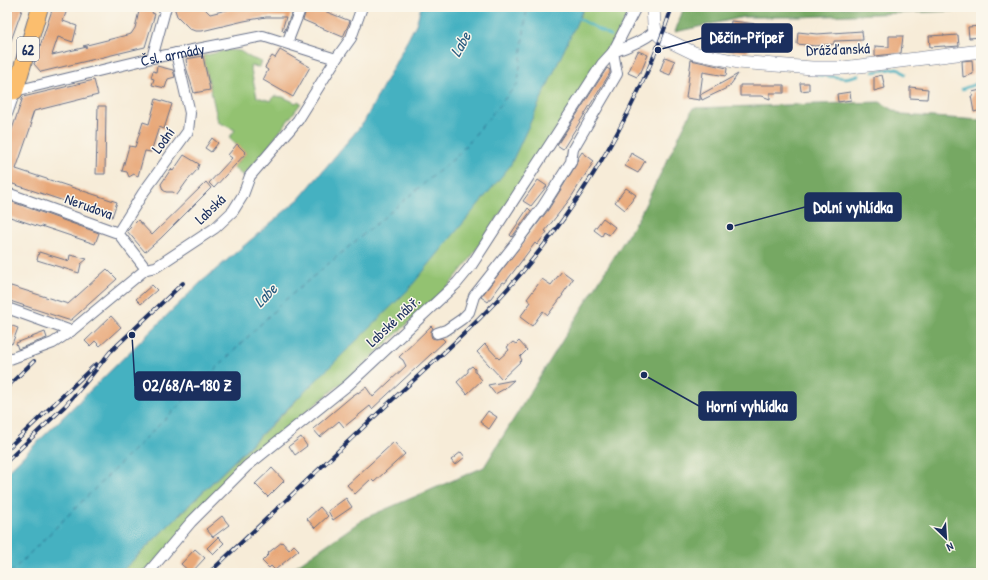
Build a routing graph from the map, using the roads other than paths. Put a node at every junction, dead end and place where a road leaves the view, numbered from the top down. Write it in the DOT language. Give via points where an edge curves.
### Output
graph roads {
  1 [pos="40,7"];
  2 [pos="166,7"];
  3 [pos="301,7"];
  4 [pos="362,7"];
  5 [pos="636,7"];
  6 [pos="653,7"];
  7 [pos="655,31"];
  8 [pos="287,43"];
  9 [pos="981,51"];
  10 [pos="613,52"];
  11 [pos="176,53"];
  12 [pos="152,58"];
  13 [pos="336,59"];
  14 [pos="11,92"];
  15 [pos="7,114"];
  16 [pos="7,193"];
  17 [pos="118,233"];
  18 [pos="146,269"];
  19 [pos="7,308"];
  20 [pos="71,331"];
  21 [pos="437,333"];
  22 [pos="7,360"];
  23 [pos="148,573"];
  1 -- 14 [label="main road, 62"];
  2 -- 12 [label="street"];
  3 -- 8 [label="street"];
  4 -- 13 [label="street, Labská" via="351,38"];
  5 -- 10 [label="street, Labské nábř."];
  6 -- 7 [label="street"];
  7 -- 9 [label="street, Drážďanská" via="661,37 694,53 738,62 812,68 843,68"];
  7 -- 10 [label="street, Labské nábř." via="626,48"];
  8 -- 11 [label="street, Čsl. armády" via="263,36"];
  8 -- 13 [label="street, Čsl. armády"];
  10 -- 21 [label="street" via="617,74 574,149 571,162 543,206 474,296 469,312 446,330"];
  10 -- 23 [label="street, Labské nábř." via="602,64 475,260 457,283 348,385 247,466 191,522"];
  11 -- 12 [label="street, Čsl. armády"];
  11 -- 17 [label="street, Lodní" via="190,113 188,131"];
  12 -- 14 [label="street, Čsl. armády"];
  13 -- 18 [label="street, Labská" via="298,120 250,176 243,195 233,211 215,228 156,268"];
  14 -- 15 [label="street"];
  16 -- 17 [label="street, Nerudova"];
  17 -- 18 [label="street, Nerudova"];
  18 -- 20 [label="street, Labská"];
  19 -- 20 [label="street"];
  20 -- 22 [label="street, Labská" via="54,344"];
}
